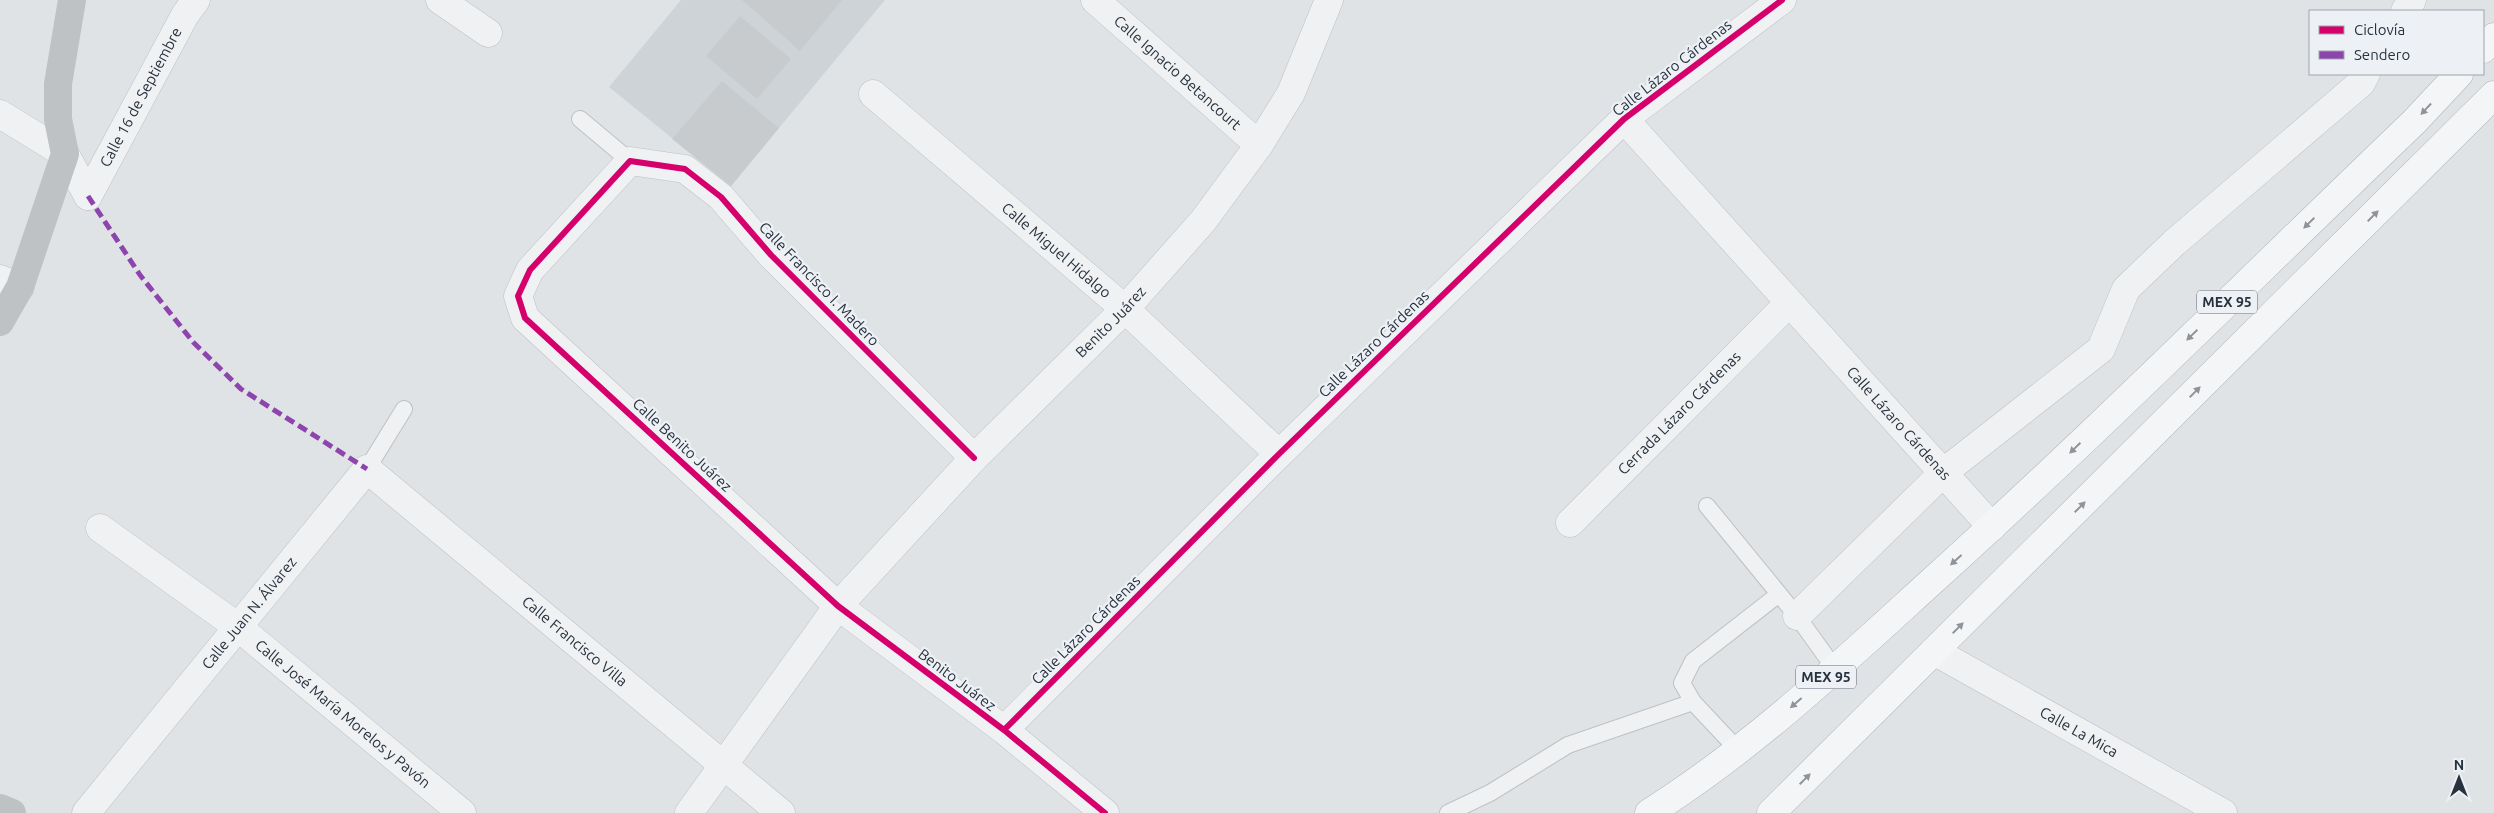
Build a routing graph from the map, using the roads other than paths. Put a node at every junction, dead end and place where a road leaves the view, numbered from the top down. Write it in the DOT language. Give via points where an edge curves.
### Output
graph roads {
  1 [pos="72,0"];
  2 [pos="196,0"];
  3 [pos="440,0"];
  4 [pos="1095,0"];
  5 [pos="1329,0"];
  6 [pos="1782,0"];
  7 [pos="488,33"];
  8 [pos="2494,36"];
  9 [pos="2484,47"];
  10 [pos="2365,75"];
  11 [pos="2458,75"];
  12 [pos="873,94"];
  13 [pos="2494,95"];
  14 [pos="0,114"];
  15 [pos="580,119"];
  16 [pos="1624,119"];
  17 [pos="1259,145"];
  18 [pos="65,154"];
  19 [pos="630,161"];
  20 [pos="10,283"];
  21 [pos="1789,303"];
  22 [pos="1125,310"];
  23 [pos="0,322"];
  24 [pos="404,409"];
  25 [pos="1279,454"];
  26 [pos="974,458"];
  27 [pos="367,469"];
  28 [pos="1944,472"];
  29 [pos="1707,506"];
  30 [pos="1570,523"];
  31 [pos="1992,527"];
  32 [pos="100,528"];
  33 [pos="1779,594"];
  34 [pos="838,606"];
  35 [pos="1796,616"];
  36 [pos="238,627"];
  37 [pos="1934,651"];
  38 [pos="1835,669"];
  39 [pos="1693,702"];
  40 [pos="1004,730"];
  41 [pos="1739,751"];
  42 [pos="724,767"];
  43 [pos="0,808"];
  44 [pos="12,813"];
  45 [pos="86,813"];
  46 [pos="462,813"];
  47 [pos="689,813"];
  48 [pos="781,813"];
  49 [pos="1106,813"];
  50 [pos="1448,813"];
  51 [pos="1649,813"];
  52 [pos="1770,813"];
  53 [pos="2223,813"];
  1 -- 18 [label="street" via="58,84 58,119"];
  2 -- 18 [label="street, Calle 16 de Septiembre" via="88,196"];
  3 -- 7 [label="street"];
  4 -- 17 [label="street, Calle Ignacio Betancourt"];
  5 -- 17 [label="street, Benito Juárez" via="1291,93"];
  6 -- 16 [label="street, Calle Lázaro Cárdenas"];
  8 -- 9 [label="highway"];
  10 -- 28 [label="street" via="2126,289 2100,348"];
  11 -- 31 [label="highway, MEX 95, one-way" via="2414,122"];
  12 -- 22 [label="street, Calle Miguel Hidalgo"];
  37 -- 13 [label="highway, MEX 95, one-way"];
  14 -- 18 [label="street"];
  15 -- 19 [label="lane"];
  16 -- 21 [label="street, Calle Lázaro Cárdenas"];
  16 -- 25 [label="street, Calle Lázaro Cárdenas"];
  17 -- 22 [label="street, Benito Juárez" via="1203,221"];
  18 -- 20 [label="street"];
  19 -- 26 [label="street, Calle Francisco I. Madero" via="685,169 721,198 771,255"];
  19 -- 34 [label="street, Calle Benito Juárez" via="530,270 518,296 525,318"];
  20 -- 23 [label="street"];
  21 -- 28 [label="street, Calle Lázaro Cárdenas"];
  21 -- 30 [label="street, Cerrada Lázaro Cárdenas"];
  22 -- 25 [label="street, Calle Miguel Hidalgo"];
  22 -- 26 [label="street, Benito Juárez"];
  24 -- 27 [label="lane, Calle Juan N. Álvarez"];
  25 -- 40 [label="street, Calle Lázaro Cárdenas"];
  26 -- 34 [label="street, Benito Juárez"];
  27 -- 36 [label="street, Calle Juan N. Álvarez"];
  27 -- 42 [label="street, Calle Francisco Villa"];
  28 -- 31 [label="street, Calle Lázaro Cárdenas"];
  28 -- 35 [label="street"];
  29 -- 33 [label="lane"];
  31 -- 38 [label="highway, MEX 95, one-way"];
  32 -- 36 [label="street, Calle José María Morelos y Pavón"];
  33 -- 35 [label="lane"];
  33 -- 39 [label="lane" via="1693,661 1682,683"];
  34 -- 40 [label="street, Benito Juárez"];
  34 -- 42 [label="street, Benito Juárez"];
  35 -- 38 [label="lane"];
  36 -- 45 [label="street, Calle Juan N. Álvarez"];
  36 -- 46 [label="street, Calle José María Morelos y Pavón"];
  52 -- 37 [label="highway, MEX 95, one-way"];
  37 -- 53 [label="street, Calle La Mica"];
  38 -- 41 [label="highway, MEX 95, one-way"];
  39 -- 41 [label="lane"];
  39 -- 50 [label="lane" via="1568,745 1490,793"];
  40 -- 49 [label="street, Benito Juárez"];
  41 -- 51 [label="highway, MEX 95"];
  42 -- 47 [label="street, Benito Juárez"];
  42 -- 48 [label="street, Calle Francisco Villa"];
  43 -- 44 [label="street"];
}
